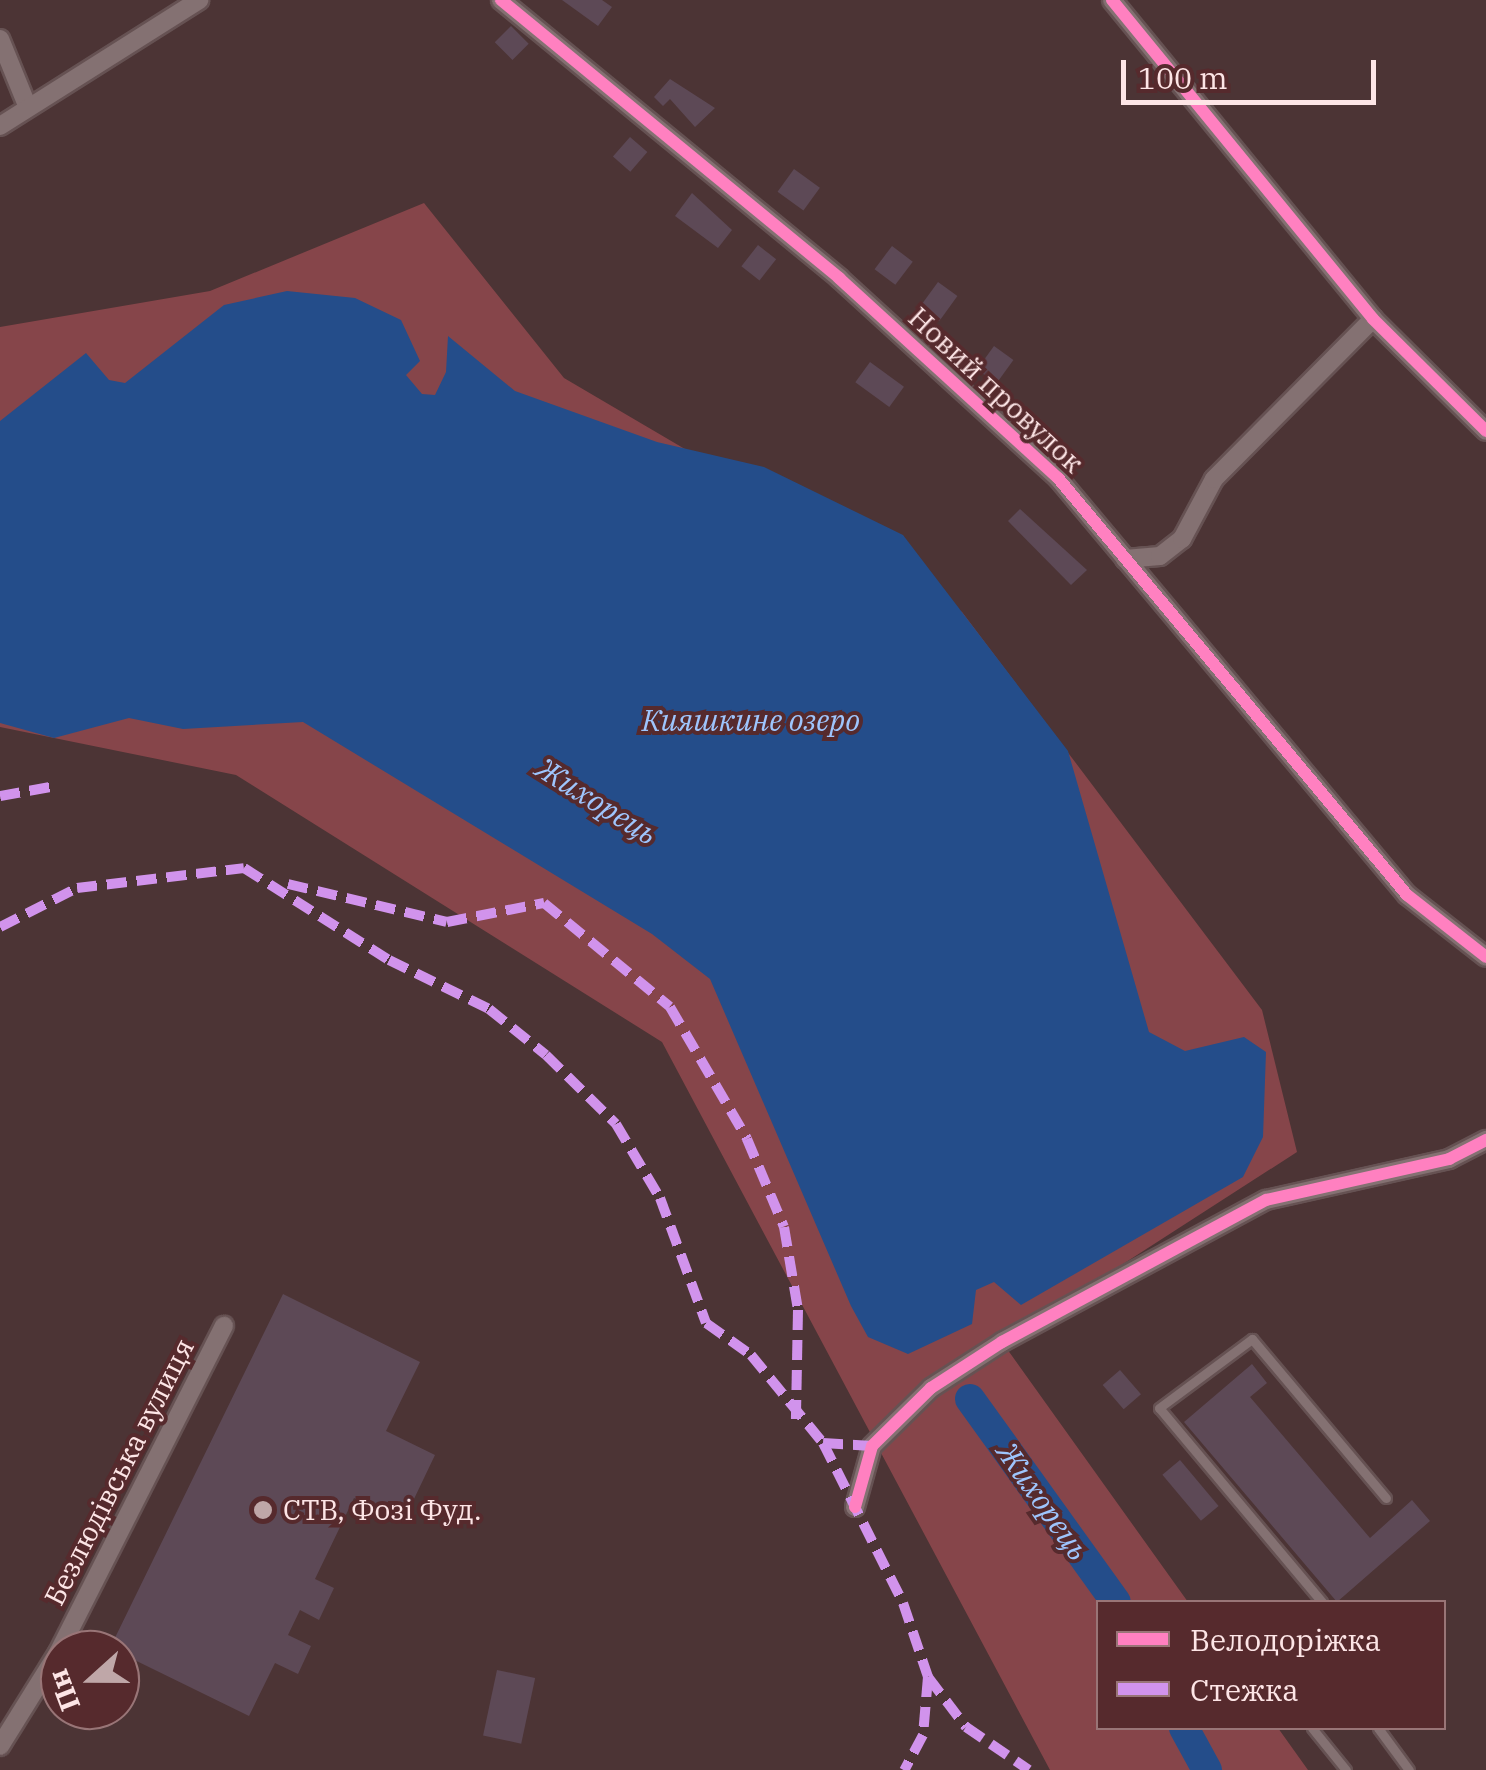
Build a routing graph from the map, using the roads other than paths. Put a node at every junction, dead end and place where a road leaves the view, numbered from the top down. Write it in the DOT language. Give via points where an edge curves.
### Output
graph roads {
  1 [pos="199,0"];
  2 [pos="501,0"];
  3 [pos="1112,0"];
  4 [pos="0,39"];
  5 [pos="26,105"];
  6 [pos="0,126"];
  7 [pos="1372,319"];
  8 [pos="1486,431"];
  9 [pos="1125,559"];
  10 [pos="1486,956"];
  11 [pos="1486,1140"];
  12 [pos="224,1326"];
  13 [pos="1386,1498"];
  14 [pos="855,1507"];
  15 [pos="1320,1600"];
  16 [pos="1314,1730"];
  17 [pos="1379,1730"];
  18 [pos="0,1746"];
  19 [pos="1346,1770"];
  20 [pos="1409,1770"];
  1 -- 5 [label="street"];
  2 -- 9 [label="street, Новий провулок" via="839,278 1058,478"];
  3 -- 7 [label="street"];
  4 -- 5 [label="street"];
  5 -- 6 [label="street"];
  7 -- 8 [label="street"];
  7 -- 9 [label="street" via="1214,479 1182,538 1160,556"];
  9 -- 10 [label="street, Новий провулок" via="1407,895"];
  11 -- 14 [label="street" via="1449,1159 1266,1200 1002,1342 930,1388 872,1446"];
  12 -- 18 [label="street, Безлюдівська вулиця" via="58,1653"];
  13 -- 15 [label="lane" via="1252,1339 1159,1408"];
  16 -- 19 [label="lane"];
  17 -- 20 [label="lane"];
}
